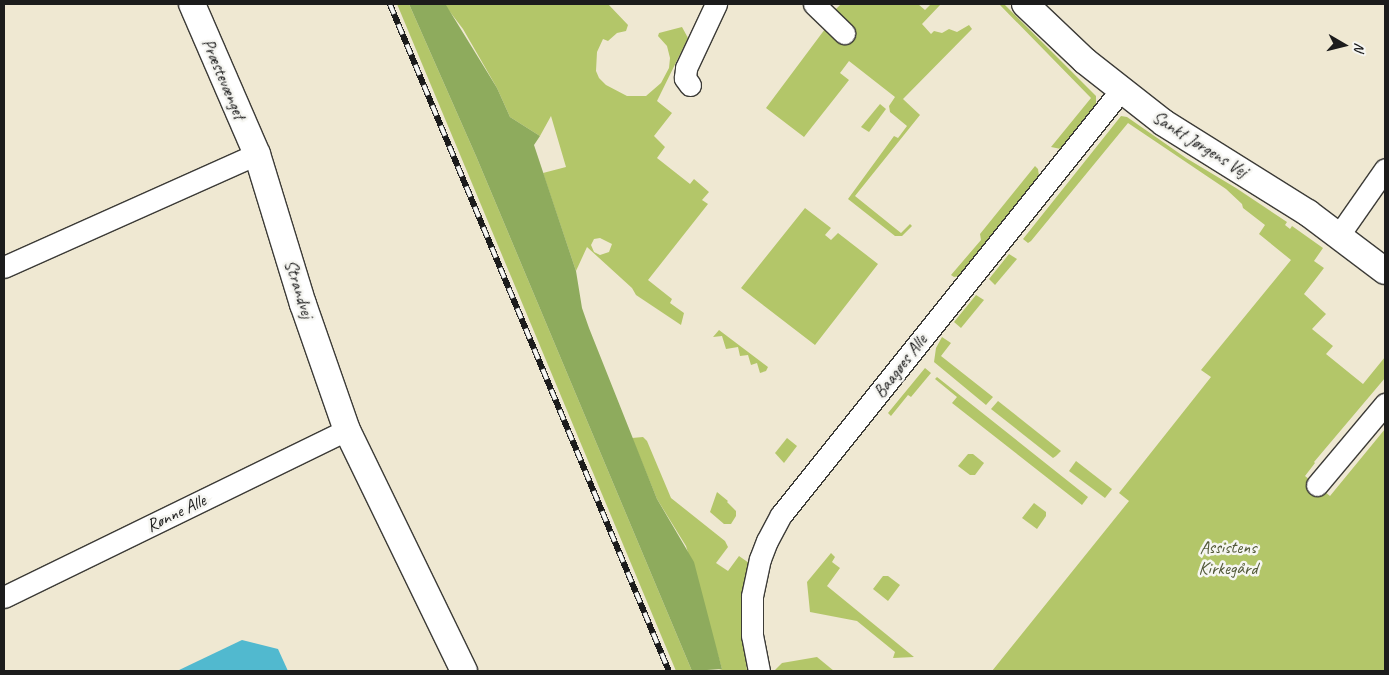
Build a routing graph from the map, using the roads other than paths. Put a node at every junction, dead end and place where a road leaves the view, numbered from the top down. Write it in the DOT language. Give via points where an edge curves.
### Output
graph roads {
  1 [pos="192,4"];
  2 [pos="716,4"];
  3 [pos="814,4"];
  4 [pos="1025,4"];
  5 [pos="844,33"];
  6 [pos="690,85"];
  7 [pos="1121,90"];
  8 [pos="256,154"];
  9 [pos="1385,169"];
  10 [pos="1339,235"];
  11 [pos="4,267"];
  12 [pos="1385,271"];
  13 [pos="1385,404"];
  14 [pos="347,430"];
  15 [pos="1317,484"];
  16 [pos="4,596"];
  17 [pos="464,671"];
  18 [pos="758,671"];
  1 -- 8 [label="street, Præstevænget"];
  2 -- 6 [label="street" via="687,65 685,78"];
  3 -- 5 [label="street"];
  4 -- 7 [label="street, Sankt Jørgens Vej"];
  7 -- 10 [label="street, Sankt Jørgens Vej" via="1178,133 1258,180"];
  7 -- 18 [label="street, Baagøes Alle" via="781,515 760,559 752,596 752,635"];
  8 -- 11 [label="street"];
  8 -- 14 [label="street, Strandvej"];
  9 -- 10 [label="street"];
  10 -- 12 [label="street, Sankt Jørgens Vej"];
  13 -- 15 [label="street"];
  14 -- 16 [label="street, Rønne Alle"];
  14 -- 17 [label="street, Strandvej"];
}
